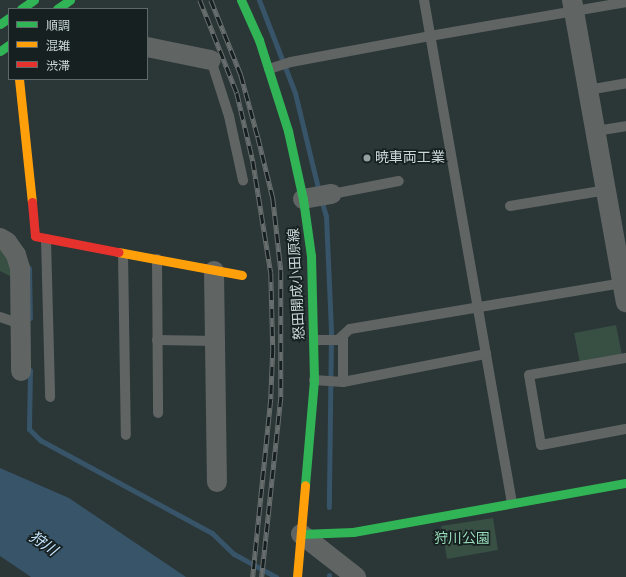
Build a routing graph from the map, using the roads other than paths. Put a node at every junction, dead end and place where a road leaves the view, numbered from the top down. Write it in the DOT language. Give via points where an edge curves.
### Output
graph roads {
  1 [pos="34,0"];
  2 [pos="70,0"];
  3 [pos="241,0"];
  4 [pos="424,0"];
  5 [pos="626,2"];
  6 [pos="573,6"];
  7 [pos="22,8"];
  8 [pos="58,8"];
  9 [pos="430,36"];
  10 [pos="148,47"];
  11 [pos="211,60"];
  12 [pos="273,67"];
  13 [pos="19,80"];
  14 [pos="626,83"];
  15 [pos="588,90"];
  16 [pos="626,126"];
  17 [pos="596,131"];
  18 [pos="243,180"];
  19 [pos="399,182"];
  20 [pos="607,190"];
  21 [pos="332,194"];
  22 [pos="308,198"];
  23 [pos="510,206"];
  24 [pos="0,238"];
  25 [pos="46,239"];
  26 [pos="123,254"];
  27 [pos="157,259"];
  28 [pos="214,271"];
  29 [pos="242,275"];
  30 [pos="624,284"];
  31 [pos="479,307"];
  32 [pos="0,317"];
  33 [pos="20,324"];
  34 [pos="341,339"];
  35 [pos="157,340"];
  36 [pos="216,341"];
  37 [pos="318,341"];
  38 [pos="486,354"];
  39 [pos="626,358"];
  40 [pos="21,371"];
  41 [pos="318,381"];
  42 [pos="343,382"];
  43 [pos="50,397"];
  44 [pos="158,413"];
  45 [pos="626,429"];
  46 [pos="126,435"];
  47 [pos="217,482"];
  48 [pos="626,483"];
  49 [pos="512,503"];
  50 [pos="301,534"];
  51 [pos="297,574"];
  52 [pos="356,577"];
  1 -- 7 [label="main road"];
  2 -- 8 [label="main road"];
  3 -- 12 [label="main road, 怒田開成小田原線"];
  4 -- 9 [label="lane"];
  5 -- 6 [label="lane"];
  6 -- 9 [label="lane"];
  6 -- 15 [label="street"];
  9 -- 12 [label="lane"];
  9 -- 31 [label="lane"];
  10 -- 11 [label="street"];
  11 -- 18 [label="lane" via="229,116"];
  12 -- 22 [label="main road, 怒田開成小田原線" via="288,131"];
  13 -- 25 [label="main road" via="33,231 35,236"];
  14 -- 15 [label="lane"];
  15 -- 17 [label="street"];
  16 -- 17 [label="lane"];
  17 -- 20 [label="street"];
  19 -- 21 [label="lane"];
  20 -- 23 [label="lane"];
  20 -- 30 [label="street"];
  21 -- 22 [label="street"];
  22 -- 37 [label="main road, 怒田開成小田原線"];
  24 -- 33 [label="street" via="7,242 20,268"];
  25 -- 26 [label="main road"];
  25 -- 43 [label="lane"];
  26 -- 27 [label="main road"];
  26 -- 46 [label="lane"];
  27 -- 28 [label="main road"];
  27 -- 35 [label="lane"];
  28 -- 29 [label="main road"];
  28 -- 36 [label="street"];
  30 -- 31 [label="lane"];
  31 -- 34 [label="lane" via="350,329"];
  31 -- 38 [label="lane"];
  32 -- 33 [label="lane"];
  33 -- 40 [label="street"];
  34 -- 37 [label="lane"];
  34 -- 42 [label="lane"];
  35 -- 36 [label="lane"];
  35 -- 44 [label="lane"];
  36 -- 47 [label="street"];
  37 -- 41 [label="main road, 怒田開成小田原線"];
  38 -- 42 [label="lane"];
  38 -- 49 [label="lane"];
  39 -- 45 [label="lane" via="529,375 541,446"];
  41 -- 42 [label="lane"];
  41 -- 50 [label="main road, 怒田開成小田原線"];
  48 -- 49 [label="main road"];
  49 -- 50 [label="main road" via="353,532"];
  50 -- 51 [label="main road, 怒田開成小田原線"];
  50 -- 52 [label="street"];
}
